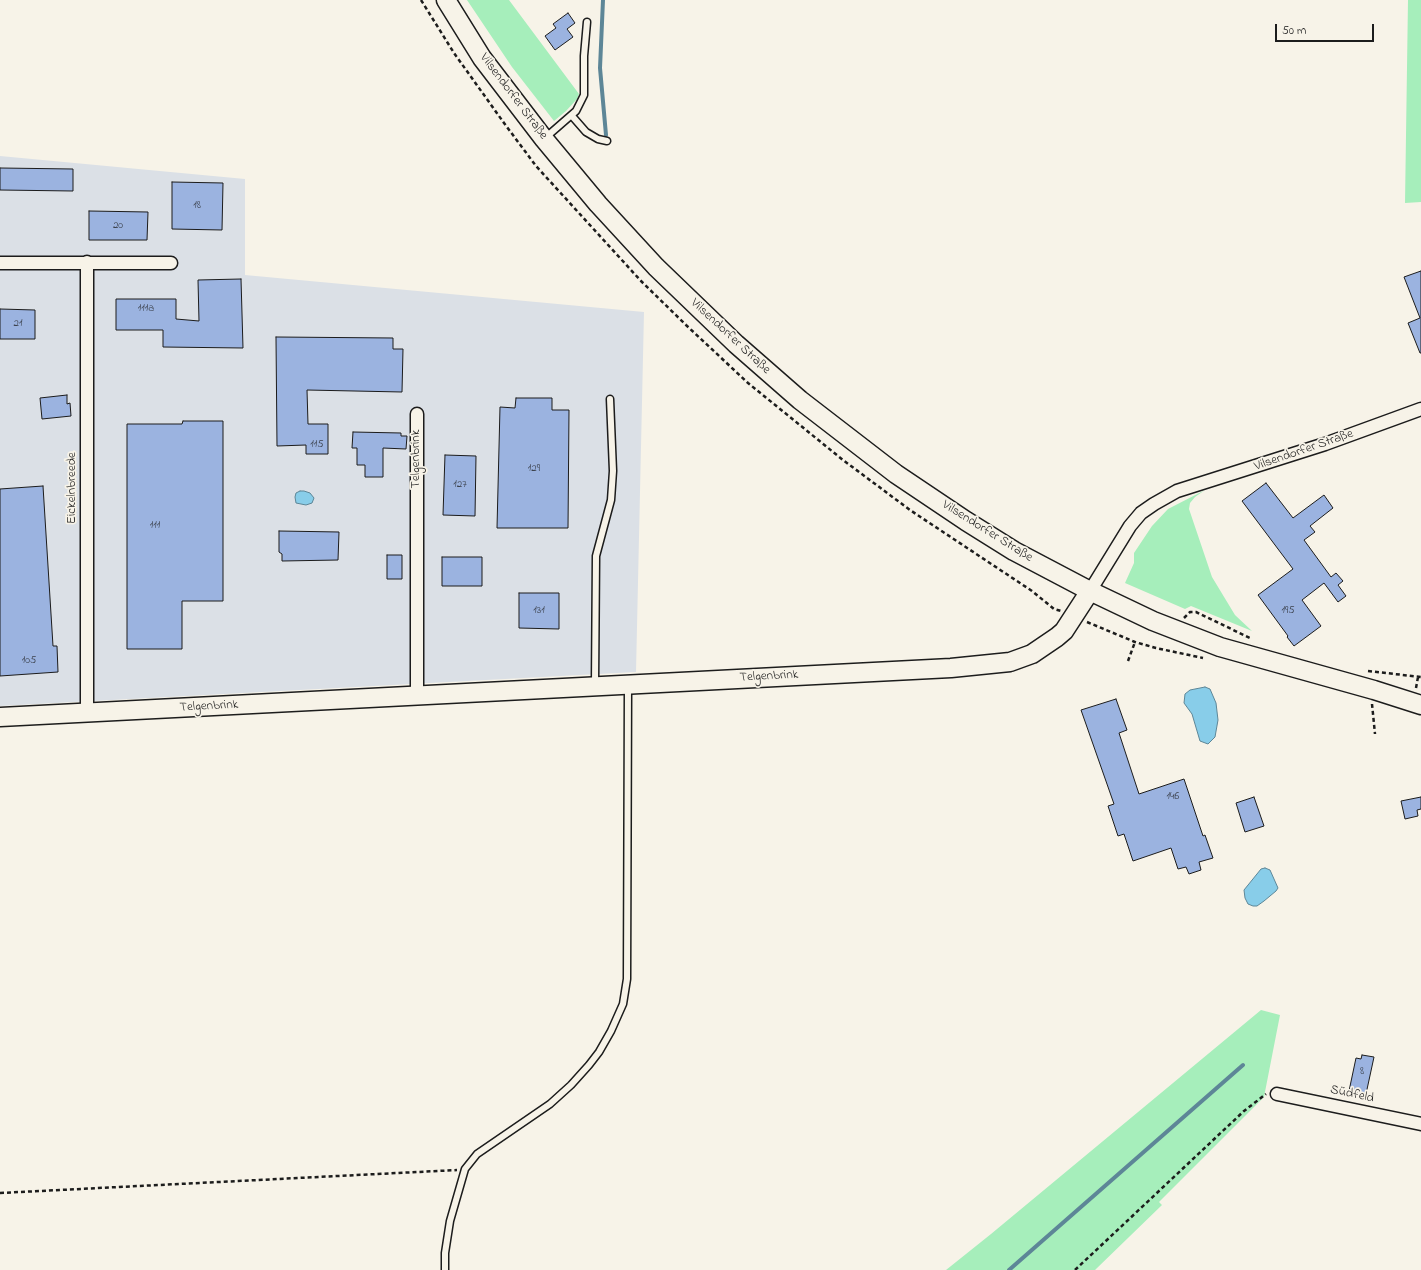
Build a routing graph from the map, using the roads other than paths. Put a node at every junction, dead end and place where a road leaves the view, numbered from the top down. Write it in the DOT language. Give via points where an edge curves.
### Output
graph roads {
  1 [pos="446,0"];
  2 [pos="587,22"];
  3 [pos="572,116"];
  4 [pos="544,139"];
  5 [pos="607,141"];
  6 [pos="87,262"];
  7 [pos="0,263"];
  8 [pos="171,263"];
  9 [pos="610,399"];
  10 [pos="1421,409"];
  11 [pos="417,414"];
  12 [pos="1090,591"];
  13 [pos="628,684"];
  14 [pos="595,686"];
  15 [pos="417,696"];
  16 [pos="1421,705"];
  17 [pos="87,713"];
  18 [pos="0,717"];
  19 [pos="1277,1094"];
  20 [pos="1421,1124"];
  21 [pos="445,1270"];
  1 -- 4 [label="main road, Vilsendorfer Straße" via="482,58"];
  2 -- 3 [label="lane" via="584,95"];
  3 -- 4 [label="lane"];
  3 -- 5 [label="lane" via="586,132"];
  4 -- 12 [label="main road, Vilsendorfer Straße" via="598,204 656,267 736,344 800,400 896,474 966,521 1014,551"];
  6 -- 7 [label="street"];
  6 -- 8 [label="street"];
  6 -- 17 [label="street, Eickelnbreede"];
  9 -- 14 [label="lane" via="613,471 611,500 596,556"];
  10 -- 12 [label="street, Vilsendorfer Straße" via="1325,444 1177,492 1154,504 1141,513 1130,526"];
  11 -- 15 [label="street, Telgenbrink"];
  12 -- 13 [label="main road, Telgenbrink" via="1064,631 1032,654 1010,662 951,668"];
  12 -- 16 [label="main road, Vilsendorfer Straße" via="1152,621 1208,643"];
  13 -- 14 [label="main road, Telgenbrink"];
  13 -- 21 [label="lane" via="627,979 623,1004 599,1052 571,1085 550,1104 478,1154 465,1169 450,1221"];
  14 -- 15 [label="main road, Telgenbrink"];
  15 -- 17 [label="main road, Telgenbrink"];
  17 -- 18 [label="main road, Telgenbrink"];
  19 -- 20 [label="street, Südfeld"];
}
